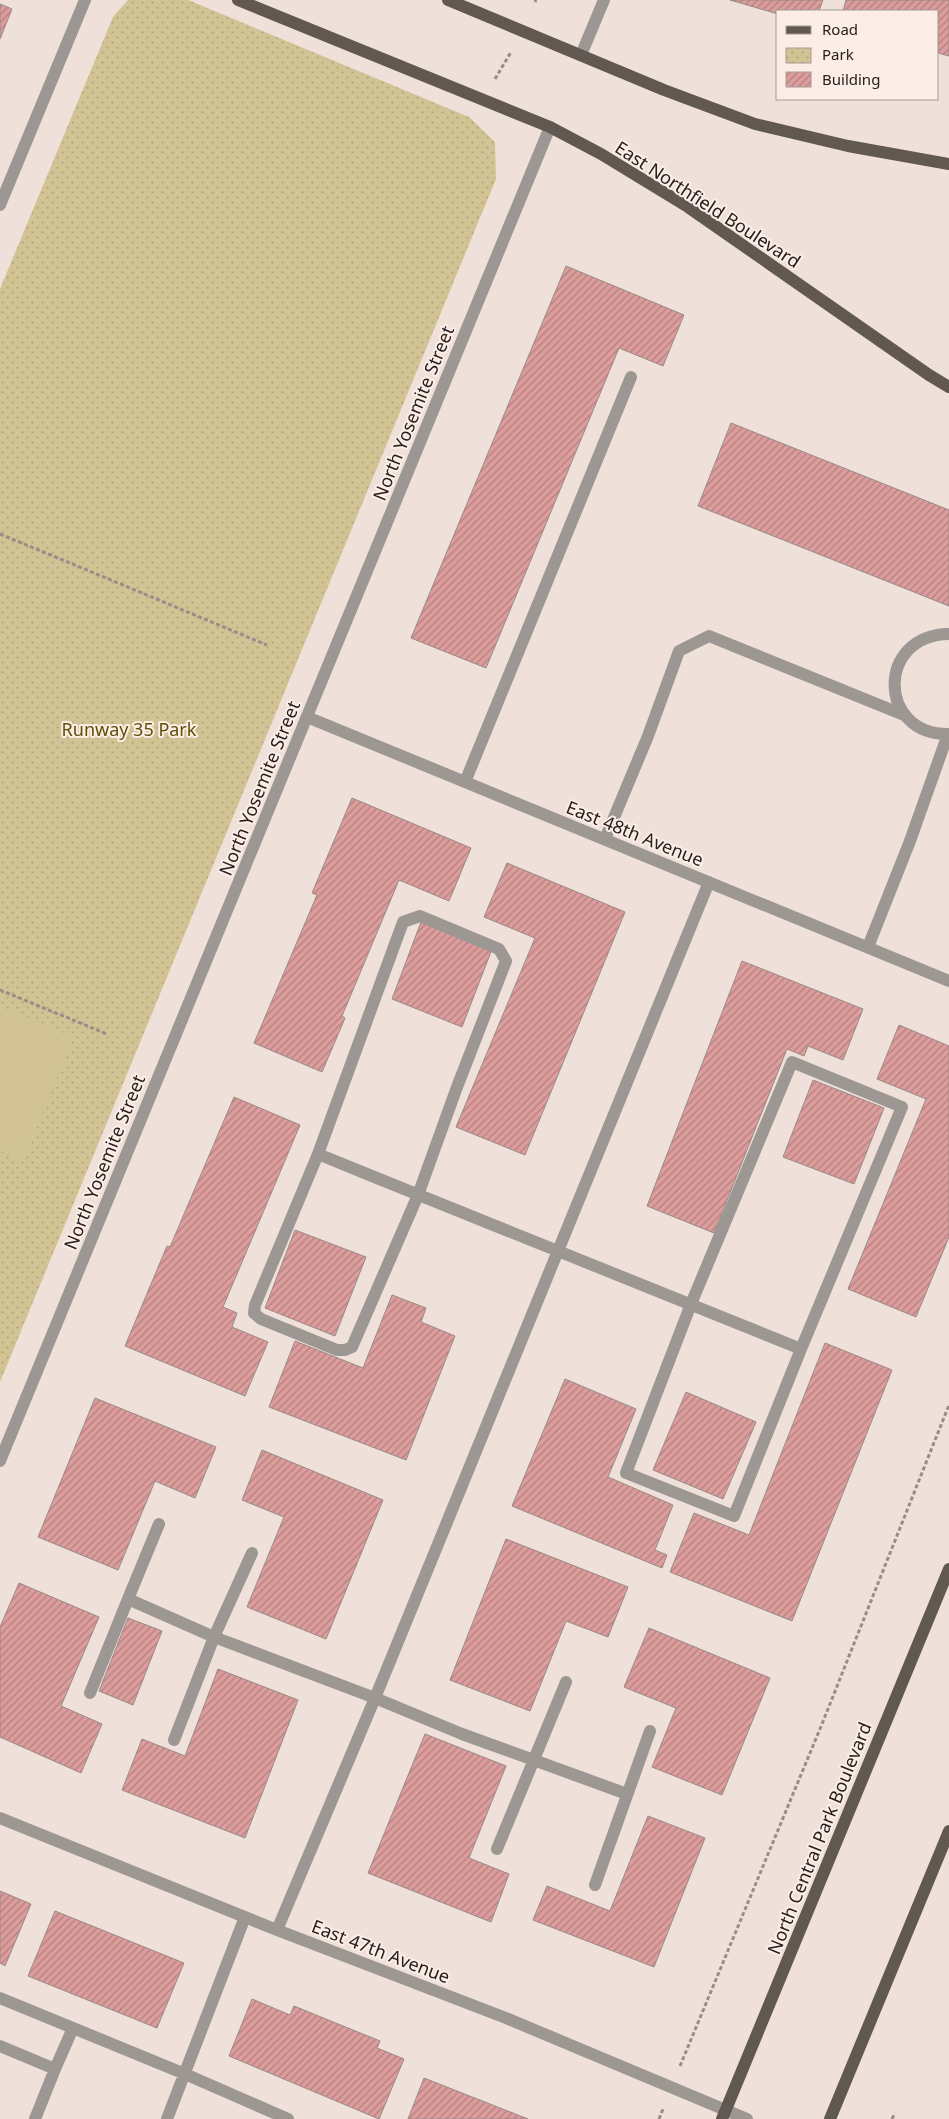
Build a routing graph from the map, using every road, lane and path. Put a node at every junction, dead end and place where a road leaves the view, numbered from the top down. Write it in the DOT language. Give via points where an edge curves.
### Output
graph roads {
  1 [pos="86,0"];
  2 [pos="238,0"];
  3 [pos="448,0"];
  4 [pos="604,0"];
  5 [pos="514,47"];
  6 [pos="581,55"];
  7 [pos="494,81"];
  8 [pos="550,127"];
  9 [pos="949,164"];
  10 [pos="0,205"];
  11 [pos="631,377"];
  12 [pos="949,387"];
  13 [pos="0,534"];
  14 [pos="949,634"];
  15 [pos="266,645"];
  16 [pos="904,715"];
  17 [pos="307,717"];
  18 [pos="949,734"];
  19 [pos="465,782"];
  20 [pos="605,839"];
  21 [pos="709,882"];
  22 [pos="868,947"];
  23 [pos="949,981"];
  24 [pos="0,990"];
  25 [pos="107,1034"];
  26 [pos="318,1154"];
  27 [pos="418,1195"];
  28 [pos="557,1252"];
  29 [pos="690,1304"];
  30 [pos="802,1349"];
  31 [pos="949,1404"];
  32 [pos="0,1461"];
  33 [pos="159,1524"];
  34 [pos="252,1553"];
  35 [pos="949,1569"];
  36 [pos="128,1600"];
  37 [pos="214,1637"];
  38 [pos="566,1682"];
  39 [pos="90,1693"];
  40 [pos="375,1698"];
  41 [pos="650,1731"];
  42 [pos="174,1740"];
  43 [pos="532,1759"];
  44 [pos="627,1794"];
  45 [pos="0,1818"];
  46 [pos="949,1831"];
  47 [pos="497,1849"];
  48 [pos="595,1885"];
  49 [pos="245,1917"];
  50 [pos="277,1930"];
  51 [pos="0,1998"];
  52 [pos="73,2028"];
  53 [pos="0,2046"];
  54 [pos="55,2070"];
  55 [pos="185,2074"];
  56 [pos="671,2088"];
  57 [pos="895,2113"];
  58 [pos="724,2115"];
  59 [pos="35,2119"];
  60 [pos="167,2119"];
  61 [pos="288,2119"];
  62 [pos="659,2119"];
  63 [pos="748,2119"];
  64 [pos="830,2119"];
  65 [pos="892,2119"];
  1 -- 10 [label="street"];
  2 -- 8 [label="main road, East Northfield Boulevard"];
  3 -- 6 [label="main road"];
  4 -- 6 [label="street"];
  5 -- 7 [label="path"];
  6 -- 9 [label="main road" via="755,124 848,146"];
  8 -- 12 [label="main road, East Northfield Boulevard" via="601,154 688,208"];
  8 -- 17 [label="street, North Yosemite Street"];
  11 -- 19 [label="street"];
  13 -- 15 [label="path"];
  14 -- 16 [label="street" via="932,635 916,642 904,653 896,668 894,684 896,700"];
  16 -- 18 [label="street" via="916,726 932,733"];
  16 -- 20 [label="street" via="708,636 679,651"];
  17 -- 19 [label="street, East 48th Avenue"];
  17 -- 32 [label="street, North Yosemite Street"];
  18 -- 22 [label="street"];
  19 -- 20 [label="street, East 48th Avenue"];
  20 -- 21 [label="street, East 48th Avenue"];
  21 -- 22 [label="street, East 48th Avenue"];
  21 -- 28 [label="street"];
  22 -- 23 [label="street, East 48th Avenue"];
  24 -- 25 [label="path"];
  26 -- 27 [label="street"];
  26 -- 27 [label="street" via="254,1313 337,1350 352,1347"];
  26 -- 27 [label="street" via="403,922 420,916 499,949 506,961"];
  27 -- 28 [label="street"];
  28 -- 29 [label="street"];
  28 -- 40 [label="street"];
  29 -- 30 [label="street"];
  29 -- 30 [label="street" via="626,1473 734,1516"];
  29 -- 30 [label="street" via="792,1062 902,1107"];
  31 -- 56 [label="path" via="820,1729"];
  33 -- 36 [label="street"];
  34 -- 37 [label="street"];
  35 -- 58 [label="main road, North Central Park Boulevard"];
  36 -- 37 [label="street"];
  36 -- 39 [label="street"];
  37 -- 40 [label="street"];
  37 -- 42 [label="street"];
  38 -- 43 [label="street"];
  40 -- 43 [label="street"];
  40 -- 50 [label="street"];
  41 -- 44 [label="street"];
  43 -- 44 [label="street"];
  43 -- 47 [label="street"];
  44 -- 48 [label="street"];
  45 -- 49 [label="street, East 47th Avenue"];
  46 -- 64 [label="main road"];
  49 -- 50 [label="street, East 47th Avenue"];
  49 -- 55 [label="street"];
  50 -- 56 [label="street, East 47th Avenue" via="506,2018"];
  51 -- 52 [label="street"];
  52 -- 54 [label="street"];
  52 -- 55 [label="street"];
  53 -- 54 [label="street"];
  54 -- 59 [label="street"];
  55 -- 60 [label="street"];
  55 -- 61 [label="street"];
  56 -- 58 [label="street, East 47th Avenue"];
  56 -- 62 [label="path"];
  57 -- 65 [label="path"];
  58 -- 63 [label="street, East 47th Avenue"];
}
